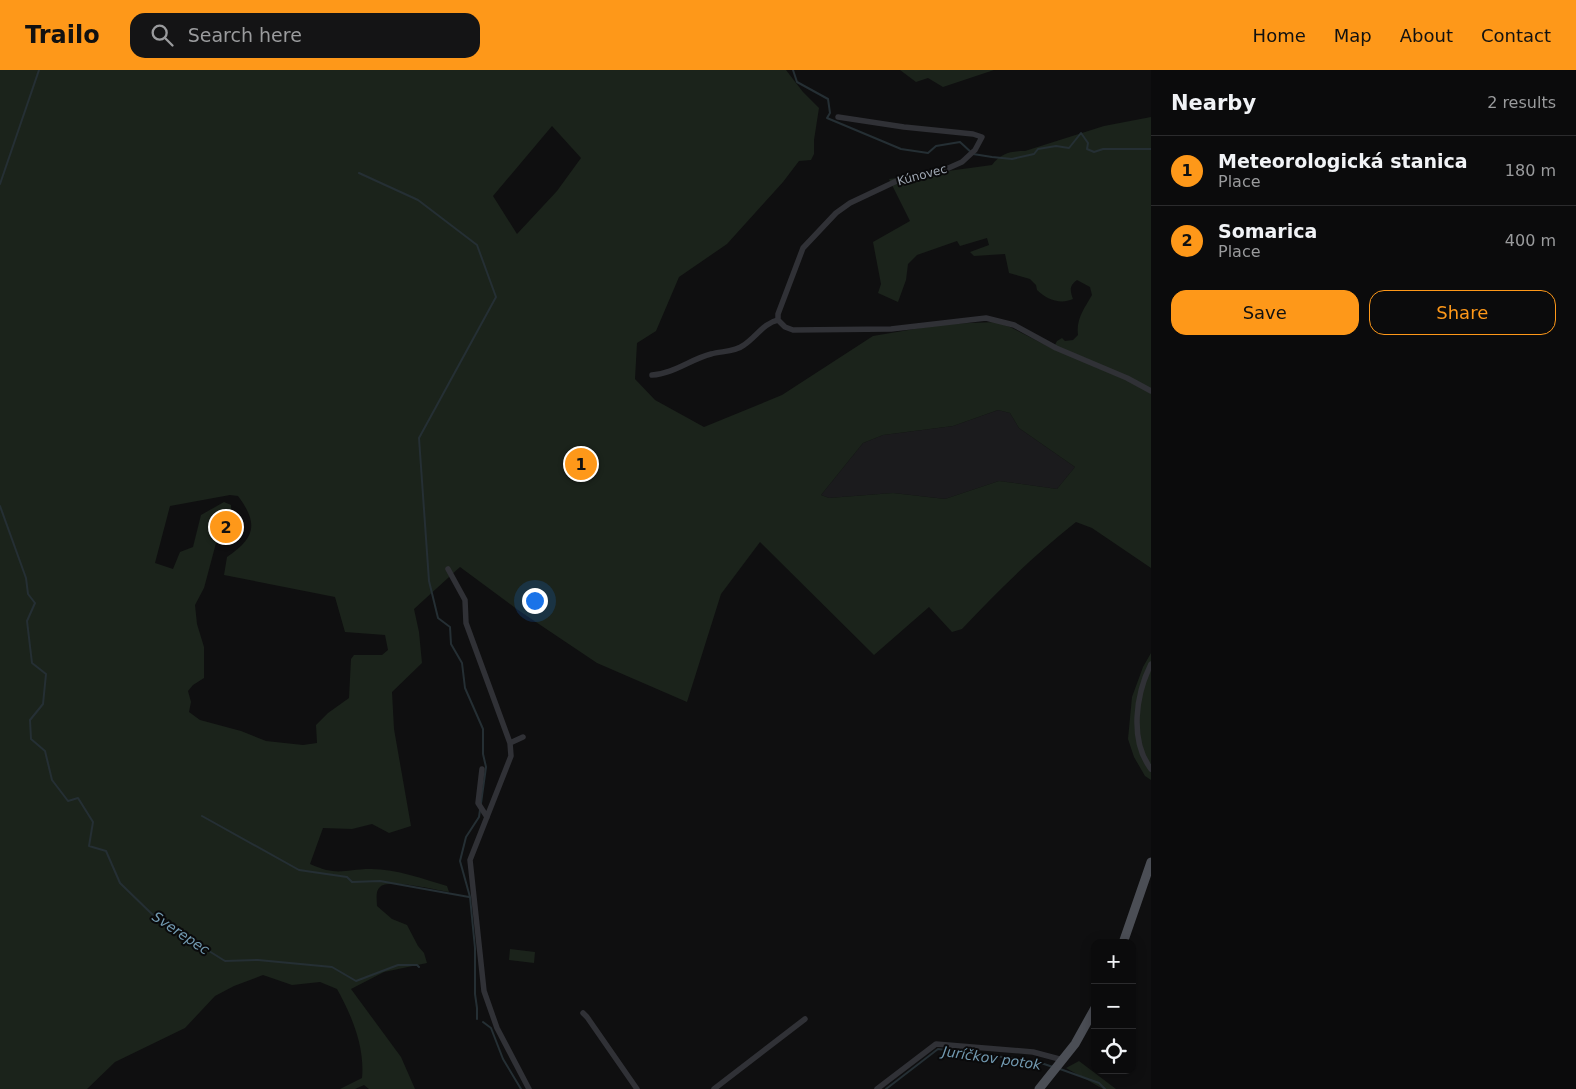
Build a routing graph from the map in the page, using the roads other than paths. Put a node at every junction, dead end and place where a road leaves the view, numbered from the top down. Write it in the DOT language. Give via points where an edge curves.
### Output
graph roads {
  1 [pos="838,117"];
  2 [pos="778,320"];
  3 [pos="652,375"];
  4 [pos="1151,391"];
  5 [pos="448,569"];
  6 [pos="1151,664"];
  7 [pos="522,738"];
  8 [pos="510,743"];
  9 [pos="1151,768"];
  10 [pos="482,769"];
  11 [pos="488,817"];
  12 [pos="1151,862"];
  13 [pos="1124,939"];
  14 [pos="583,1013"];
  15 [pos="1091,1016"];
  16 [pos="805,1019"];
  17 [pos="1062,1062"];
  18 [pos="529,1089"];
  19 [pos="637,1089"];
  20 [pos="714,1089"];
  21 [pos="878,1089"];
  22 [pos="1039,1089"];
  1 -- 2 [label="street, Kúnovec" via="982,137 975,150 962,162 944,170 903,178 836,213 803,248"];
  2 -- 3 [label="street" via="770,322 743,346"];
  2 -- 4 [label="street" via="793,330 806,330 892,329 986,318 1014,325"];
  5 -- 8 [label="street" via="465,600 466,623"];
  6 -- 9 [label="street" via="1137,717 1138,740"];
  7 -- 8 [label="street"];
  8 -- 11 [label="street" via="511,756"];
  10 -- 11 [label="street" via="478,803"];
  11 -- 18 [label="street" via="470,860 484,991 497,1028"];
  12 -- 13 [label="main road"];
  14 -- 19 [label="street"];
  15 -- 17 [label="main road"];
  16 -- 20 [label="street"];
  17 -- 21 [label="street" via="1034,1052 936,1044"];
  17 -- 22 [label="main road"];
}
